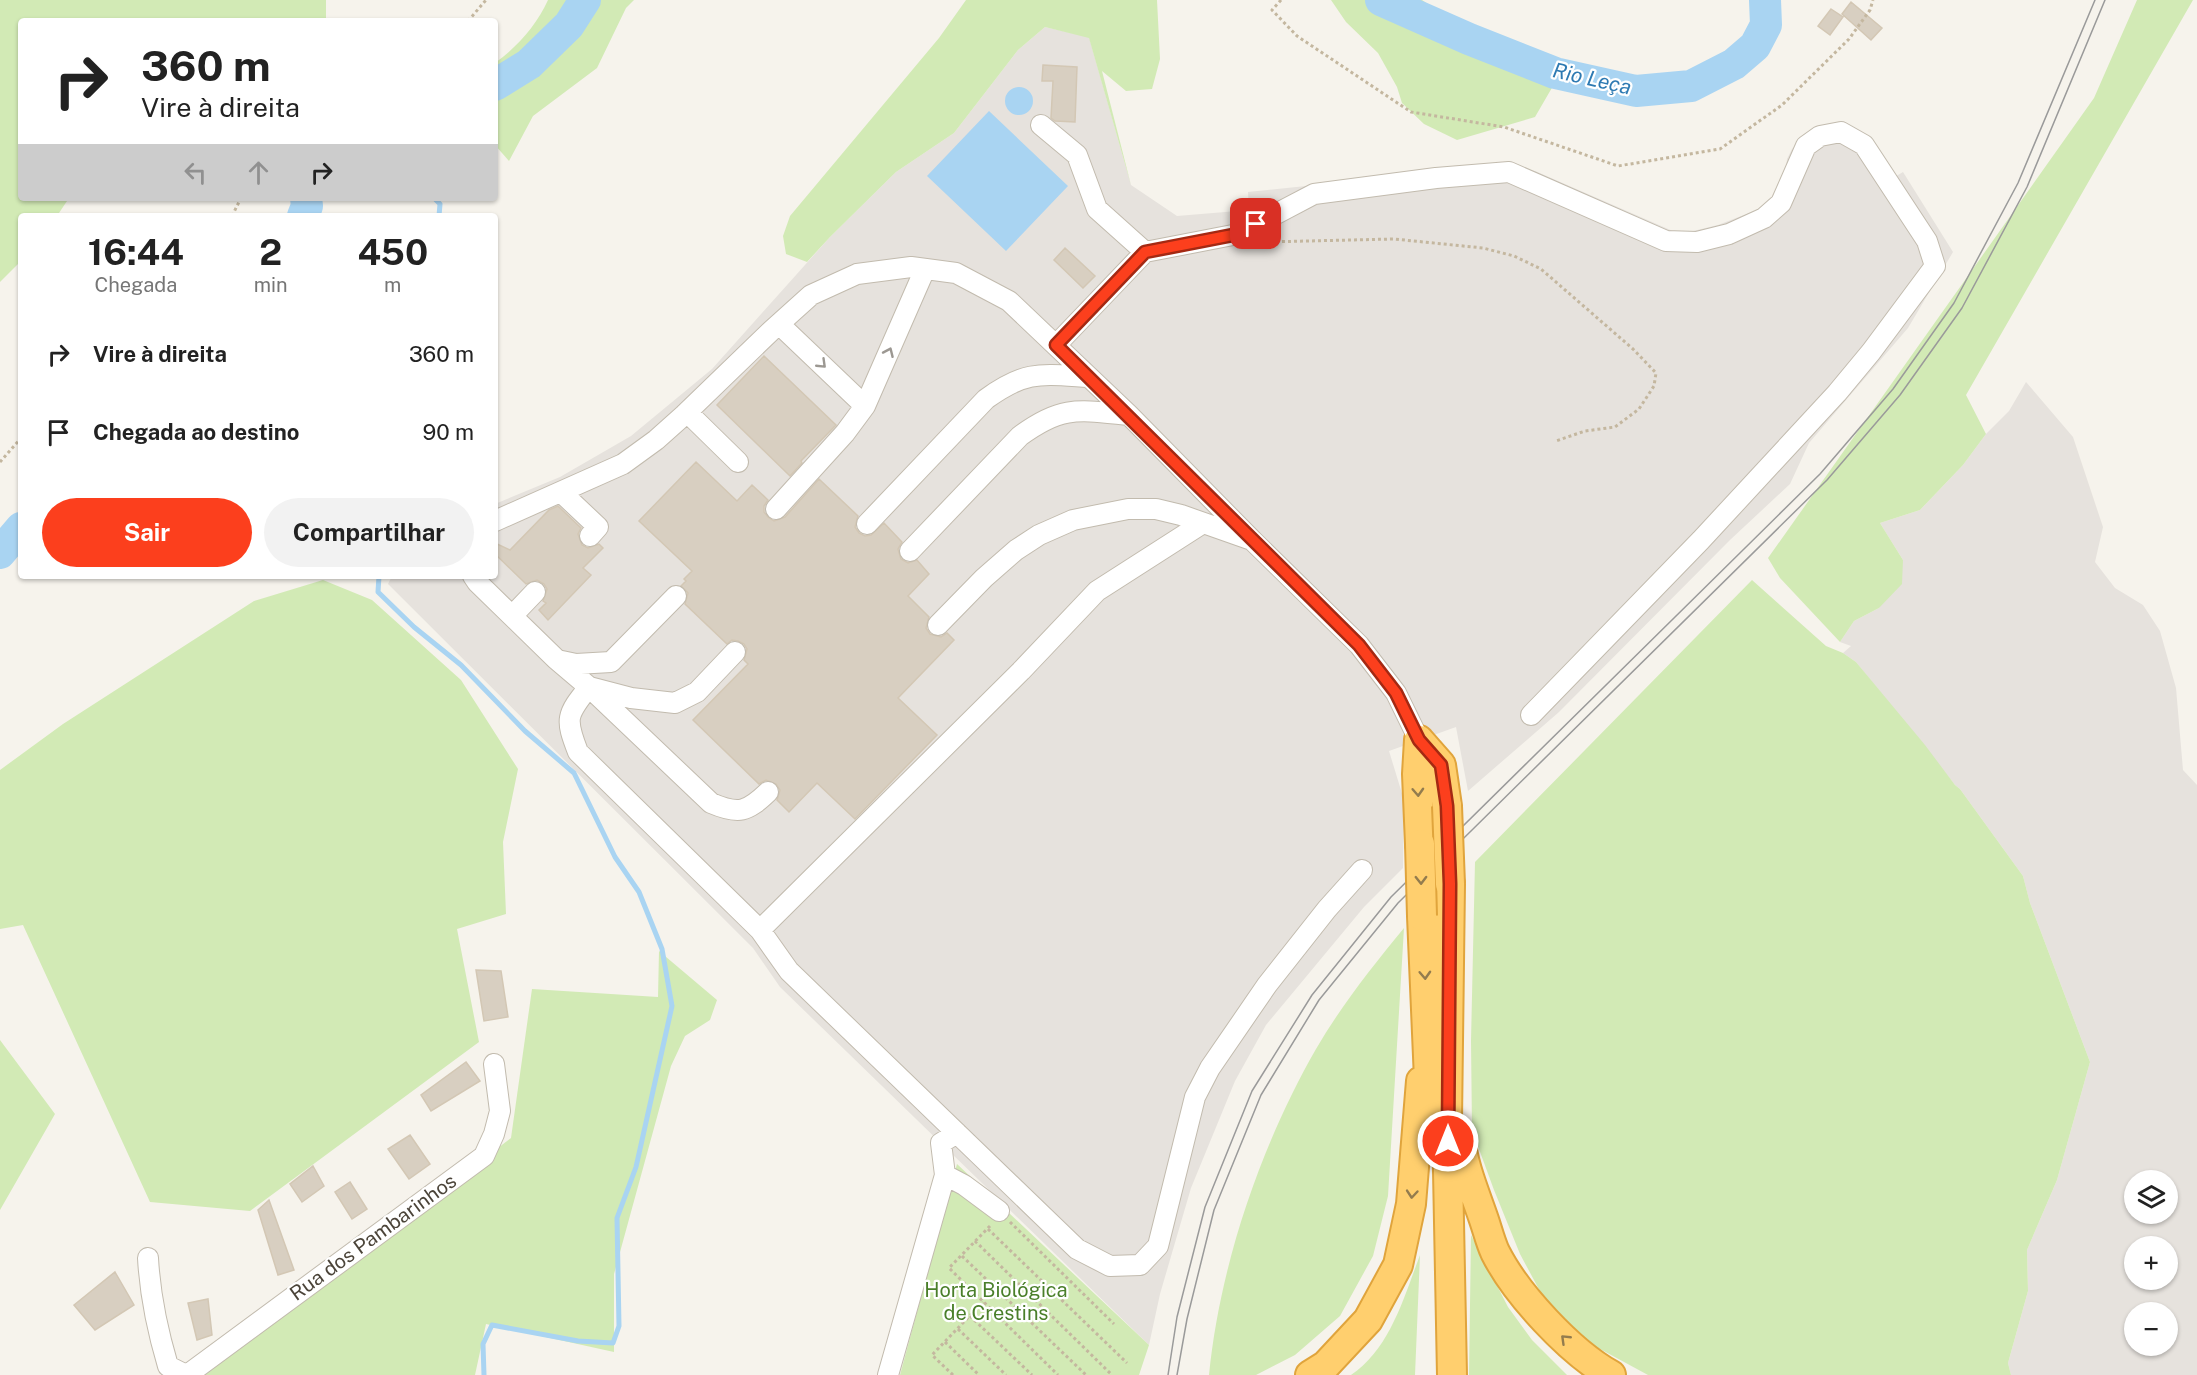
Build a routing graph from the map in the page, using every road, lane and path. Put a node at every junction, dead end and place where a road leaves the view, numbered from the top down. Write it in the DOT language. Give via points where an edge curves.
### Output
graph roads {
  1 [pos="486,0"];
  2 [pos="1281,0"];
  3 [pos="1873,0"];
  4 [pos="471,18"];
  5 [pos="1041,125"];
  6 [pos="1238,234"];
  7 [pos="1145,252"];
  8 [pos="925,269"];
  9 [pos="779,324"];
  10 [pos="1056,345"];
  11 [pos="1088,377"];
  12 [pos="866,406"];
  13 [pos="687,412"];
  14 [pos="1129,415"];
  15 [pos="18,441"];
  16 [pos="1556,441"];
  17 [pos="0,462"];
  18 [pos="738,462"];
  19 [pos="562,493"];
  20 [pos="776,508"];
  21 [pos="498,521"];
  22 [pos="1203,523"];
  23 [pos="867,524"];
  24 [pos="590,536"];
  25 [pos="1252,540"];
  26 [pos="910,551"];
  27 [pos="476,579"];
  28 [pos="535,592"];
  29 [pos="676,596"];
  30 [pos="512,616"];
  31 [pos="938,625"];
  32 [pos="735,652"];
  33 [pos="556,659"];
  34 [pos="590,687"];
  35 [pos="1532,715"];
  36 [pos="1419,740"];
  37 [pos="768,792"];
  38 [pos="1362,870"];
  39 [pos="760,930"];
  40 [pos="1438,1057"];
  41 [pos="494,1064"];
  42 [pos="949,1138"];
  43 [pos="945,1175"];
  44 [pos="1000,1212"];
  45 [pos="987,1228"];
  46 [pos="975,1241"];
  47 [pos="961,1255"];
  48 [pos="148,1258"];
  49 [pos="983,1302"];
  50 [pos="970,1316"];
  51 [pos="1114,1324"];
  52 [pos="958,1329"];
  53 [pos="945,1342"];
  54 [pos="1127,1363"];
  55 [pos="187,1375"];
  56 [pos="888,1375"];
  57 [pos="953,1375"];
  58 [pos="979,1375"];
  59 [pos="1006,1375"];
  60 [pos="1032,1375"];
  61 [pos="1059,1375"];
  62 [pos="1086,1375"];
  63 [pos="1112,1375"];
  64 [pos="1310,1375"];
  65 [pos="1434,1375"];
  66 [pos="1452,1375"];
  67 [pos="1611,1375"];
  1 -- 4 [label="path"];
  2 -- 3 [label="path" via="1272,10 1297,36 1411,112 1504,128 1618,166 1720,149 1782,105 1849,39"];
  5 -- 7 [label="street" via="1077,155 1097,209"];
  6 -- 7 [label="street"];
  6 -- 16 [label="path" via="1250,243 1394,239 1483,248 1514,256 1540,269 1656,373 1654,386 1639,409 1615,427 1585,431"];
  6 -- 35 [label="street" via="1314,194 1509,172 1666,241 1697,242 1729,234 1764,218 1781,203 1806,146 1820,136 1841,132 1864,145 1927,241 1935,266 1838,393"];
  7 -- 10 [label="street"];
  8 -- 9 [label="street" via="911,267 857,274 811,295"];
  8 -- 10 [label="street" via="956,273 1009,301"];
  12 -- 8 [label="street, one-way"];
  9 -- 12 [label="street, one-way"];
  9 -- 13 [label="street"];
  10 -- 11 [label="street"];
  11 -- 14 [label="street"];
  11 -- 23 [label="street" via="1040,374 1006,385 986,399"];
  12 -- 20 [label="street"];
  13 -- 18 [label="street"];
  13 -- 19 [label="street" via="623,464"];
  14 -- 25 [label="street"];
  14 -- 26 [label="street" via="1072,411 1037,424 1020,436"];
  15 -- 17 [label="path"];
  19 -- 21 [label="street"];
  19 -- 24 [label="street" via="598,527"];
  22 -- 25 [label="street"];
  22 -- 31 [label="street" via="1156,509 1128,509 1073,520 1016,550"];
  22 -- 39 [label="street" via="1097,591"];
  25 -- 36 [label="street" via="1359,645 1396,693"];
  27 -- 30 [label="street"];
  28 -- 30 [label="street"];
  29 -- 33 [label="street" via="611,662 576,664"];
  30 -- 33 [label="street"];
  32 -- 34 [label="street" via="697,692 675,703 631,698"];
  33 -- 34 [label="street"];
  34 -- 37 [label="street" via="711,803 740,810 753,807"];
  34 -- 39 [label="street" via="573,707 568,727 578,752"];
  36 -- 40 [label="highway, one-way, bridge" via="1422,916"];
  36 -- 40 [label="highway, bridge" via="1441,765 1447,806 1450,884"];
  38 -- 42 [label="street" via="1267,985 1210,1068 1195,1097 1158,1246 1140,1265 1110,1266 1077,1249"];
  39 -- 42 [label="street" via="789,971"];
  40 -- 64 [label="highway, one-way" via="1419,1091 1411,1204 1398,1265 1368,1320 1326,1365"];
  40 -- 65 [label="highway" via="1433,1184"];
  40 -- 66 [label="highway" via="1447,1120"];
  67 -- 40 [label="highway, one-way" via="1550,1324 1524,1295 1496,1252 1462,1152"];
  41 -- 55 [label="street, Rua dos Pambarinhos" via="500,1111 484,1155"];
  42 -- 43 [label="street"];
  43 -- 44 [label="street"];
  43 -- 56 [label="street"];
  44 -- 45 [label="path"];
  44 -- 51 [label="path"];
  45 -- 46 [label="path"];
  45 -- 54 [label="path"];
  46 -- 47 [label="path"];
  46 -- 63 [label="path"];
  47 -- 49 [label="path" via="949,1268"];
  47 -- 62 [label="path"];
  48 -- 55 [label="street" via="149,1290 168,1366"];
  49 -- 50 [label="path"];
  49 -- 61 [label="path"];
  50 -- 52 [label="path"];
  50 -- 60 [label="path"];
  52 -- 53 [label="path"];
  52 -- 59 [label="path"];
  53 -- 57 [label="path" via="932,1355"];
  53 -- 58 [label="path"];
}
